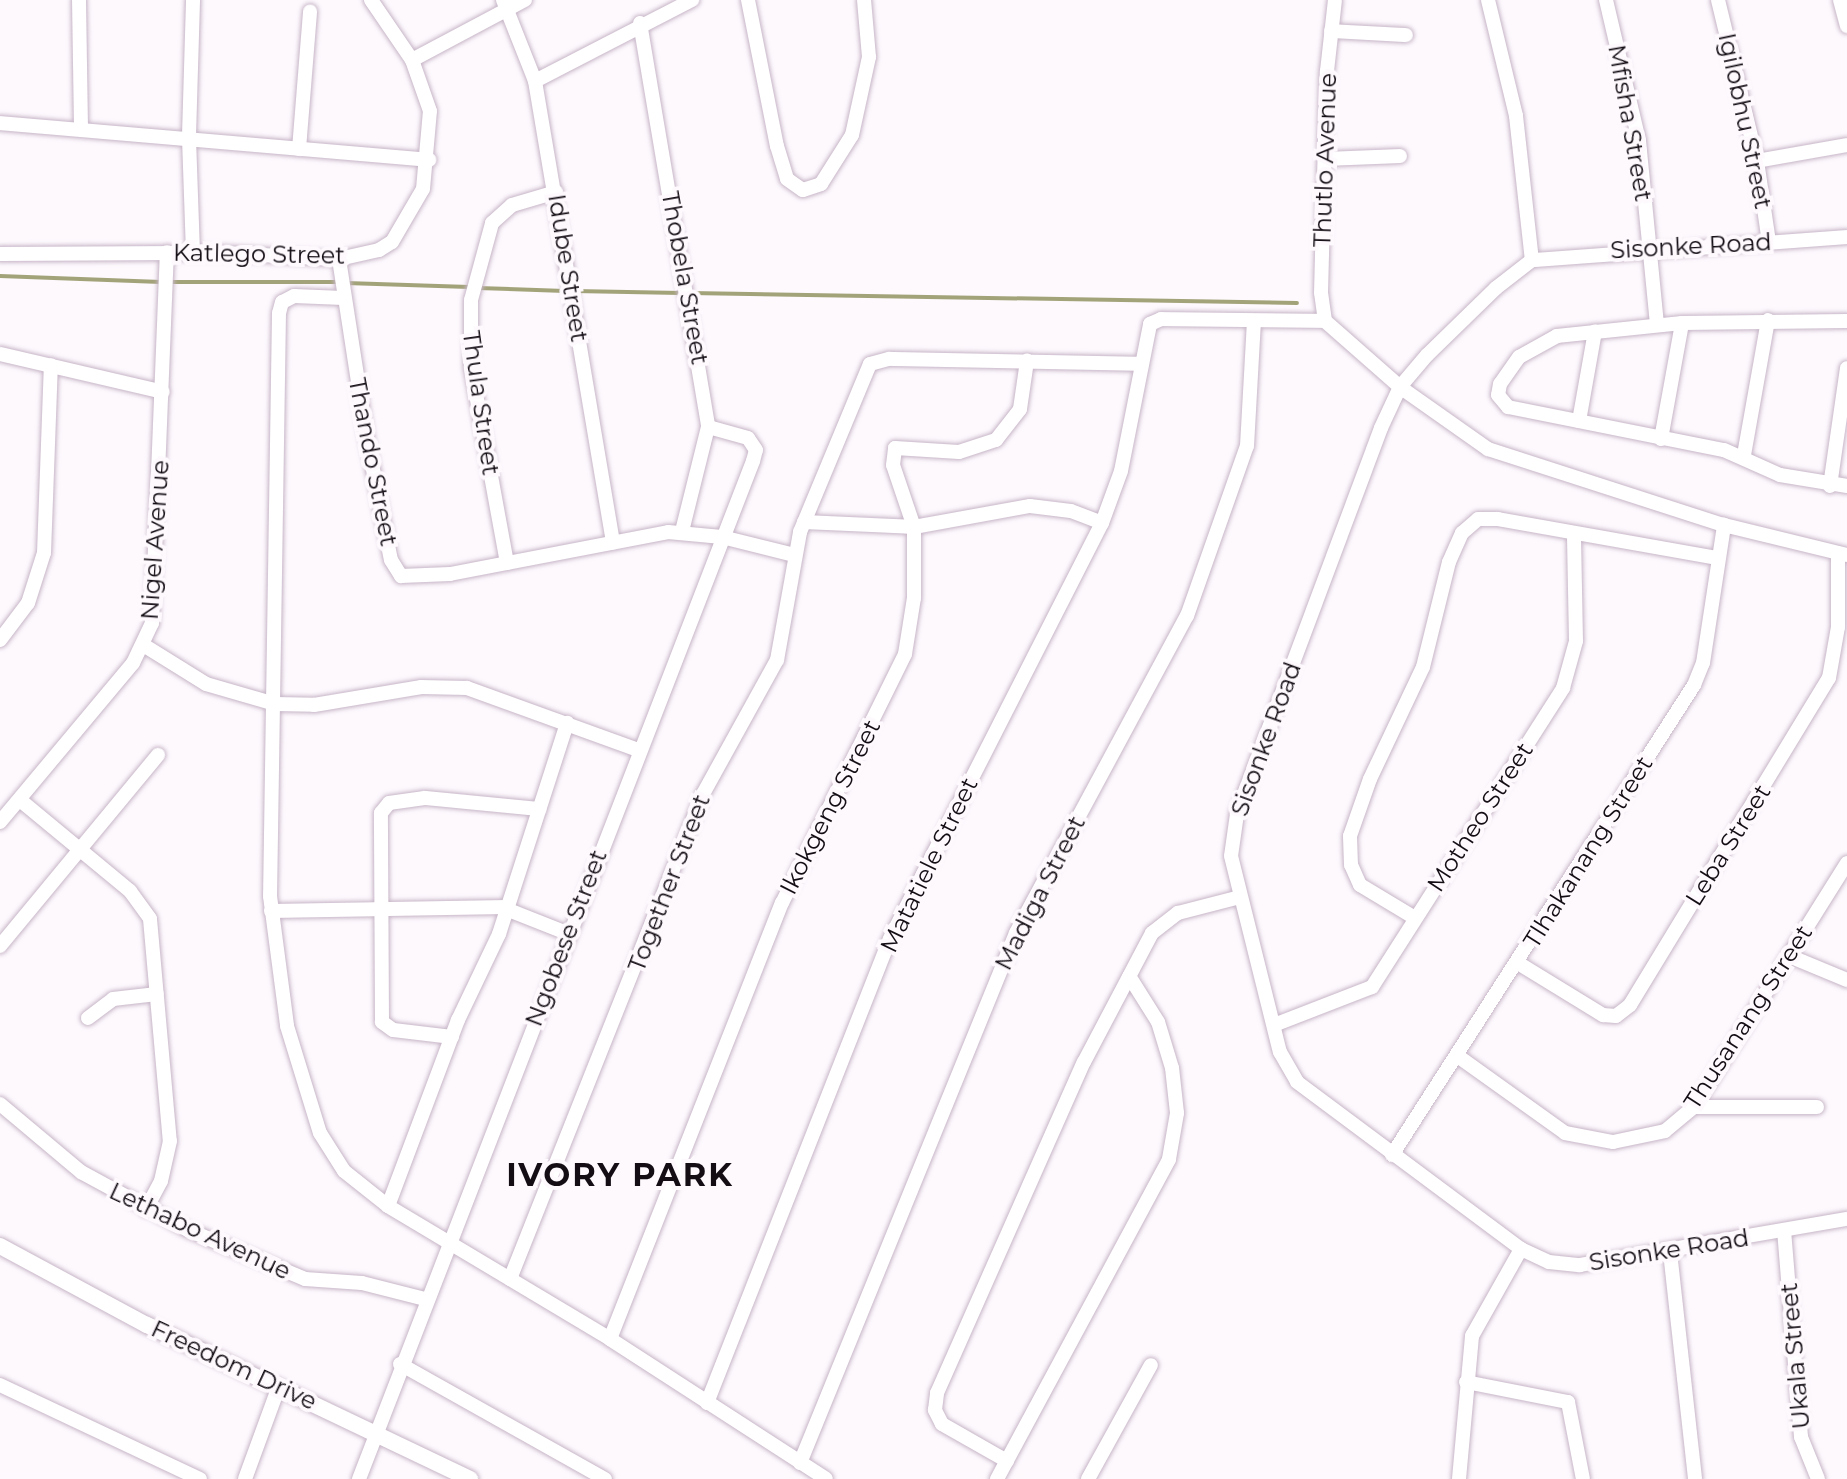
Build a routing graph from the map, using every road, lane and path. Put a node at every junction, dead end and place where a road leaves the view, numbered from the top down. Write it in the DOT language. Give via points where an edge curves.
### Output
graph roads {
  1 [pos="79,0"];
  2 [pos="193,0"];
  3 [pos="371,0"];
  4 [pos="525,0"];
  5 [pos="692,0"];
  6 [pos="748,0"];
  7 [pos="864,0"];
  8 [pos="1335,0"];
  9 [pos="1488,0"];
  10 [pos="1606,0"];
  11 [pos="1718,0"];
  12 [pos="1840,0"];
  13 [pos="505,5"];
  14 [pos="310,11"];
  15 [pos="640,23"];
  16 [pos="1847,26"];
  17 [pos="1331,31"];
  18 [pos="1406,35"];
  19 [pos="412,60"];
  20 [pos="535,81"];
  21 [pos="0,123"];
  22 [pos="81,128"];
  23 [pos="189,136"];
  24 [pos="1847,145"];
  25 [pos="299,149"];
  26 [pos="1400,156"];
  27 [pos="1326,159"];
  28 [pos="429,160"];
  29 [pos="1757,161"];
  30 [pos="556,192"];
  31 [pos="1847,237"];
  32 [pos="1769,242"];
  33 [pos="1648,248"];
  34 [pos="167,252"];
  35 [pos="193,253"];
  36 [pos="0,254"];
  37 [pos="339,259"];
  38 [pos="1532,260"];
  39 [pos="343,298"];
  40 [pos="1768,320"];
  41 [pos="1325,321"];
  42 [pos="1847,321"];
  43 [pos="1254,322"];
  44 [pos="1682,323"];
  45 [pos="1657,324"];
  46 [pos="1595,331"];
  47 [pos="0,354"];
  48 [pos="1027,361"];
  49 [pos="1142,364"];
  50 [pos="51,365"];
  51 [pos="1847,368"];
  52 [pos="1400,387"];
  53 [pos="163,392"];
  54 [pos="1579,421"];
  55 [pos="708,427"];
  56 [pos="1661,439"];
  57 [pos="1744,455"];
  58 [pos="1830,486"];
  59 [pos="1847,486"];
  60 [pos="804,522"];
  61 [pos="1102,523"];
  62 [pos="1724,525"];
  63 [pos="914,527"];
  64 [pos="682,531"];
  65 [pos="1574,535"];
  66 [pos="722,537"];
  67 [pos="613,542"];
  68 [pos="794,555"];
  69 [pos="1842,556"];
  70 [pos="1717,558"];
  71 [pos="507,563"];
  72 [pos="0,640"];
  73 [pos="145,646"];
  74 [pos="275,704"];
  75 [pos="567,723"];
  76 [pos="638,750"];
  77 [pos="158,755"];
  78 [pos="20,800"];
  79 [pos="539,809"];
  80 [pos="0,822"];
  81 [pos="82,851"];
  82 [pos="1847,863"];
  83 [pos="1240,897"];
  84 [pos="378,908"];
  85 [pos="506,908"];
  86 [pos="271,911"];
  87 [pos="1415,918"];
  88 [pos="569,934"];
  89 [pos="0,946"];
  90 [pos="1789,956"];
  91 [pos="1518,963"];
  92 [pos="1129,976"];
  93 [pos="1847,980"];
  94 [pos="157,994"];
  95 [pos="88,1018"];
  96 [pos="1274,1025"];
  97 [pos="452,1037"];
  98 [pos="1459,1057"];
  99 [pos="0,1104"];
  100 [pos="1694,1107"];
  101 [pos="1817,1107"];
  102 [pos="1392,1155"];
  103 [pos="388,1206"];
  104 [pos="146,1209"];
  105 [pos="1847,1219"];
  106 [pos="1784,1230"];
  107 [pos="446,1244"];
  108 [pos="0,1246"];
  109 [pos="1521,1249"];
  110 [pos="1670,1252"];
  111 [pos="510,1279"];
  112 [pos="425,1299"];
  113 [pos="610,1339"];
  114 [pos="400,1364"];
  115 [pos="1151,1365"];
  116 [pos="1466,1382"];
  117 [pos="0,1385"];
  118 [pos="279,1386"];
  119 [pos="707,1403"];
  120 [pos="376,1433"];
  121 [pos="1007,1461"];
  122 [pos="800,1463"];
  123 [pos="200,1479"];
  124 [pos="245,1479"];
  125 [pos="359,1479"];
  126 [pos="470,1479"];
  127 [pos="605,1479"];
  128 [pos="826,1479"];
  129 [pos="997,1479"];
  130 [pos="1088,1479"];
  131 [pos="1459,1479"];
  132 [pos="1583,1479"];
  133 [pos="1695,1479"];
  134 [pos="1818,1479"];
  1 -- 22 [label="street"];
  2 -- 23 [label="street"];
  3 -- 19 [label="street, Katlego Street"];
  4 -- 13 [label="street"];
  5 -- 15 [label="street"];
  6 -- 7 [label="street" via="777,146 787,179 803,190 821,184 852,135 869,57"];
  8 -- 17 [label="street, Thutlo Avenue"];
  9 -- 38 [label="street" via="1516,116"];
  10 -- 33 [label="street, Mfisha Street" via="1639,141"];
  11 -- 29 [label="street, Igilobhu Street"];
  12 -- 16 [label="street"];
  13 -- 19 [label="street"];
  13 -- 20 [label="street, Idube Street"];
  14 -- 25 [label="street"];
  15 -- 20 [label="street"];
  15 -- 55 [label="street, Thobela Street"];
  17 -- 18 [label="street"];
  17 -- 27 [label="street, Thutlo Avenue"];
  19 -- 28 [label="street, Katlego Street" via="430,111"];
  20 -- 30 [label="street, Idube Street"];
  21 -- 22 [label="street"];
  22 -- 23 [label="street"];
  23 -- 25 [label="street"];
  23 -- 35 [label="street"];
  24 -- 29 [label="street"];
  25 -- 28 [label="street"];
  26 -- 27 [label="street"];
  27 -- 41 [label="street, Thutlo Avenue" via="1321,293"];
  28 -- 37 [label="street, Katlego Street" via="423,189 392,242"];
  29 -- 32 [label="street, Igilobhu Street"];
  30 -- 67 [label="street, Idube Street"];
  30 -- 71 [label="street, Thula Street" via="512,205 492,223 471,300 471,366"];
  31 -- 32 [label="street, Sisonke Road"];
  32 -- 33 [label="street, Sisonke Road"];
  33 -- 38 [label="street, Sisonke Road"];
  33 -- 45 [label="street, Mfisha Street"];
  34 -- 35 [label="street, Katlego Street"];
  34 -- 36 [label="street, Katlego Street"];
  34 -- 53 [label="street, Nigel Avenue"];
  35 -- 37 [label="street, Katlego Street"];
  37 -- 39 [label="street, Thando Street"];
  38 -- 52 [label="street, Sisonke Road" via="1496,288"];
  39 -- 71 [label="street, Thando Street" via="395,571 407,578"];
  39 -- 74 [label="street" via="294,296 282,302 279,313"];
  40 -- 42 [label="street"];
  40 -- 44 [label="street"];
  40 -- 57 [label="street"];
  41 -- 43 [label="street"];
  41 -- 52 [label="street"];
  43 -- 49 [label="street, Matatiele Street" via="1161,319 1146,330"];
  43 -- 122 [label="street, Madiga Street" via="1247,446 1187,616 1016,933"];
  44 -- 45 [label="street"];
  44 -- 56 [label="street"];
  45 -- 46 [label="street"];
  46 -- 54 [label="street"];
  46 -- 54 [label="street" via="1537,345 1512,365 1498,389 1508,407"];
  47 -- 50 [label="street"];
  48 -- 49 [label="street"];
  48 -- 60 [label="street, Together Street" via="889,359 870,364"];
  48 -- 63 [label="street, Ikokgeng Street" via="1020,409 996,440 959,452 902,444 895,448 893,465"];
  49 -- 61 [label="street, Matatiele Street" via="1121,471"];
  50 -- 53 [label="street"];
  50 -- 72 [label="street" via="44,553 28,603"];
  51 -- 58 [label="street"];
  52 -- 62 [label="street" via="1488,449"];
  52 -- 83 [label="street, Sisonke Road" via="1237,814 1231,856"];
  53 -- 73 [label="street, Nigel Avenue" via="155,602"];
  54 -- 56 [label="street"];
  55 -- 64 [label="street, Thobela Street"];
  55 -- 66 [label="street, Ngobese Street" via="748,438 756,450"];
  56 -- 57 [label="street"];
  57 -- 58 [label="street" via="1780,475"];
  58 -- 59 [label="street"];
  60 -- 63 [label="street"];
  60 -- 68 [label="street, Together Street"];
  61 -- 63 [label="street" via="1071,511 1030,506"];
  61 -- 119 [label="street, Matatiele Street" via="890,939"];
  62 -- 69 [label="street"];
  62 -- 70 [label="street, Tlhakanang Street"];
  63 -- 113 [label="street, Ikokgeng Street" via="914,598 905,654 782,903"];
  64 -- 66 [label="street, Thando Street"];
  64 -- 67 [label="street, Thando Street"];
  65 -- 70 [label="street"];
  65 -- 87 [label="street, Motheo Street" via="1576,641 1563,688"];
  65 -- 87 [label="street" via="1486,518 1469,524 1455,546 1423,667 1370,779 1350,836 1351,865 1360,885"];
  66 -- 68 [label="street"];
  66 -- 76 [label="street, Ngobese Street"];
  67 -- 71 [label="street, Thando Street"];
  68 -- 111 [label="street, Together Street" via="777,660 703,794"];
  69 -- 91 [label="street, Leba Street" via="1829,678 1630,1005 1616,1016 1603,1015"];
  70 -- 91 [label="street, Tlhakanang Street" via="1703,663 1694,685"];
  73 -- 74 [label="street" via="206,684"];
  73 -- 78 [label="street, Nigel Avenue"];
  74 -- 75 [label="street" via="314,705 444,686 493,696"];
  74 -- 86 [label="street"];
  75 -- 76 [label="street"];
  75 -- 79 [label="street"];
  76 -- 88 [label="street, Ngobese Street"];
  77 -- 81 [label="street"];
  78 -- 80 [label="street, Nigel Avenue"];
  78 -- 81 [label="street"];
  79 -- 84 [label="street" via="458,798 389,803 381,813"];
  79 -- 85 [label="street"];
  81 -- 89 [label="street"];
  81 -- 94 [label="street" via="142,904 154,937"];
  82 -- 90 [label="street, Thusanang Street"];
  83 -- 92 [label="street" via="1165,920"];
  83 -- 96 [label="street, Sisonke Road"];
  84 -- 85 [label="street"];
  84 -- 86 [label="street"];
  84 -- 97 [label="street" via="384,1026"];
  85 -- 88 [label="street"];
  85 -- 97 [label="street"];
  86 -- 103 [label="street" via="290,1038 320,1133 344,1171"];
  87 -- 96 [label="street, Motheo Street" via="1372,987"];
  88 -- 107 [label="street, Ngobese Street"];
  90 -- 93 [label="street"];
  90 -- 100 [label="street, Thusanang Street"];
  91 -- 98 [label="street, Tlhakanang Street"];
  92 -- 121 [label="street" via="1158,1022 1172,1068 1177,1113 1169,1159"];
  92 -- 121 [label="street" via="1084,1062 937,1393 935,1410 942,1424"];
  94 -- 95 [label="street" via="113,999"];
  94 -- 104 [label="street" via="170,1141 161,1181"];
  96 -- 102 [label="street, Sisonke Road" via="1297,1082"];
  97 -- 103 [label="street"];
  98 -- 100 [label="street, Thusanang Street" via="1545,1121 1587,1141 1640,1139 1665,1131"];
  98 -- 102 [label="street, Tlhakanang Street"];
  99 -- 104 [label="street, Lethabo Avenue" via="81,1172"];
  100 -- 101 [label="street"];
  102 -- 109 [label="street, Sisonke Road"];
  103 -- 107 [label="street"];
  104 -- 112 [label="street, Lethabo Avenue" via="291,1275 362,1283"];
  105 -- 106 [label="street, Sisonke Road"];
  106 -- 110 [label="street, Sisonke Road"];
  106 -- 134 [label="street, Ukala Street" via="1801,1437"];
  107 -- 111 [label="street"];
  107 -- 112 [label="street, Ngobese Street"];
  108 -- 118 [label="street, Freedom Drive" via="147,1325"];
  109 -- 110 [label="street, Sisonke Road" via="1549,1262 1580,1265"];
  109 -- 116 [label="street" via="1479,1317"];
  110 -- 133 [label="street"];
  111 -- 113 [label="street"];
  112 -- 114 [label="street, Ngobese Street"];
  113 -- 119 [label="street"];
  114 -- 120 [label="street, Ngobese Street"];
  114 -- 127 [label="street"];
  115 -- 130 [label="street"];
  116 -- 131 [label="street"];
  116 -- 132 [label="street" via="1568,1402"];
  117 -- 123 [label="street"];
  118 -- 120 [label="street, Freedom Drive"];
  118 -- 124 [label="street"];
  119 -- 122 [label="street"];
  120 -- 125 [label="street, Ngobese Street"];
  120 -- 126 [label="street, Freedom Drive"];
  121 -- 129 [label="street"];
  122 -- 128 [label="street"];
}
